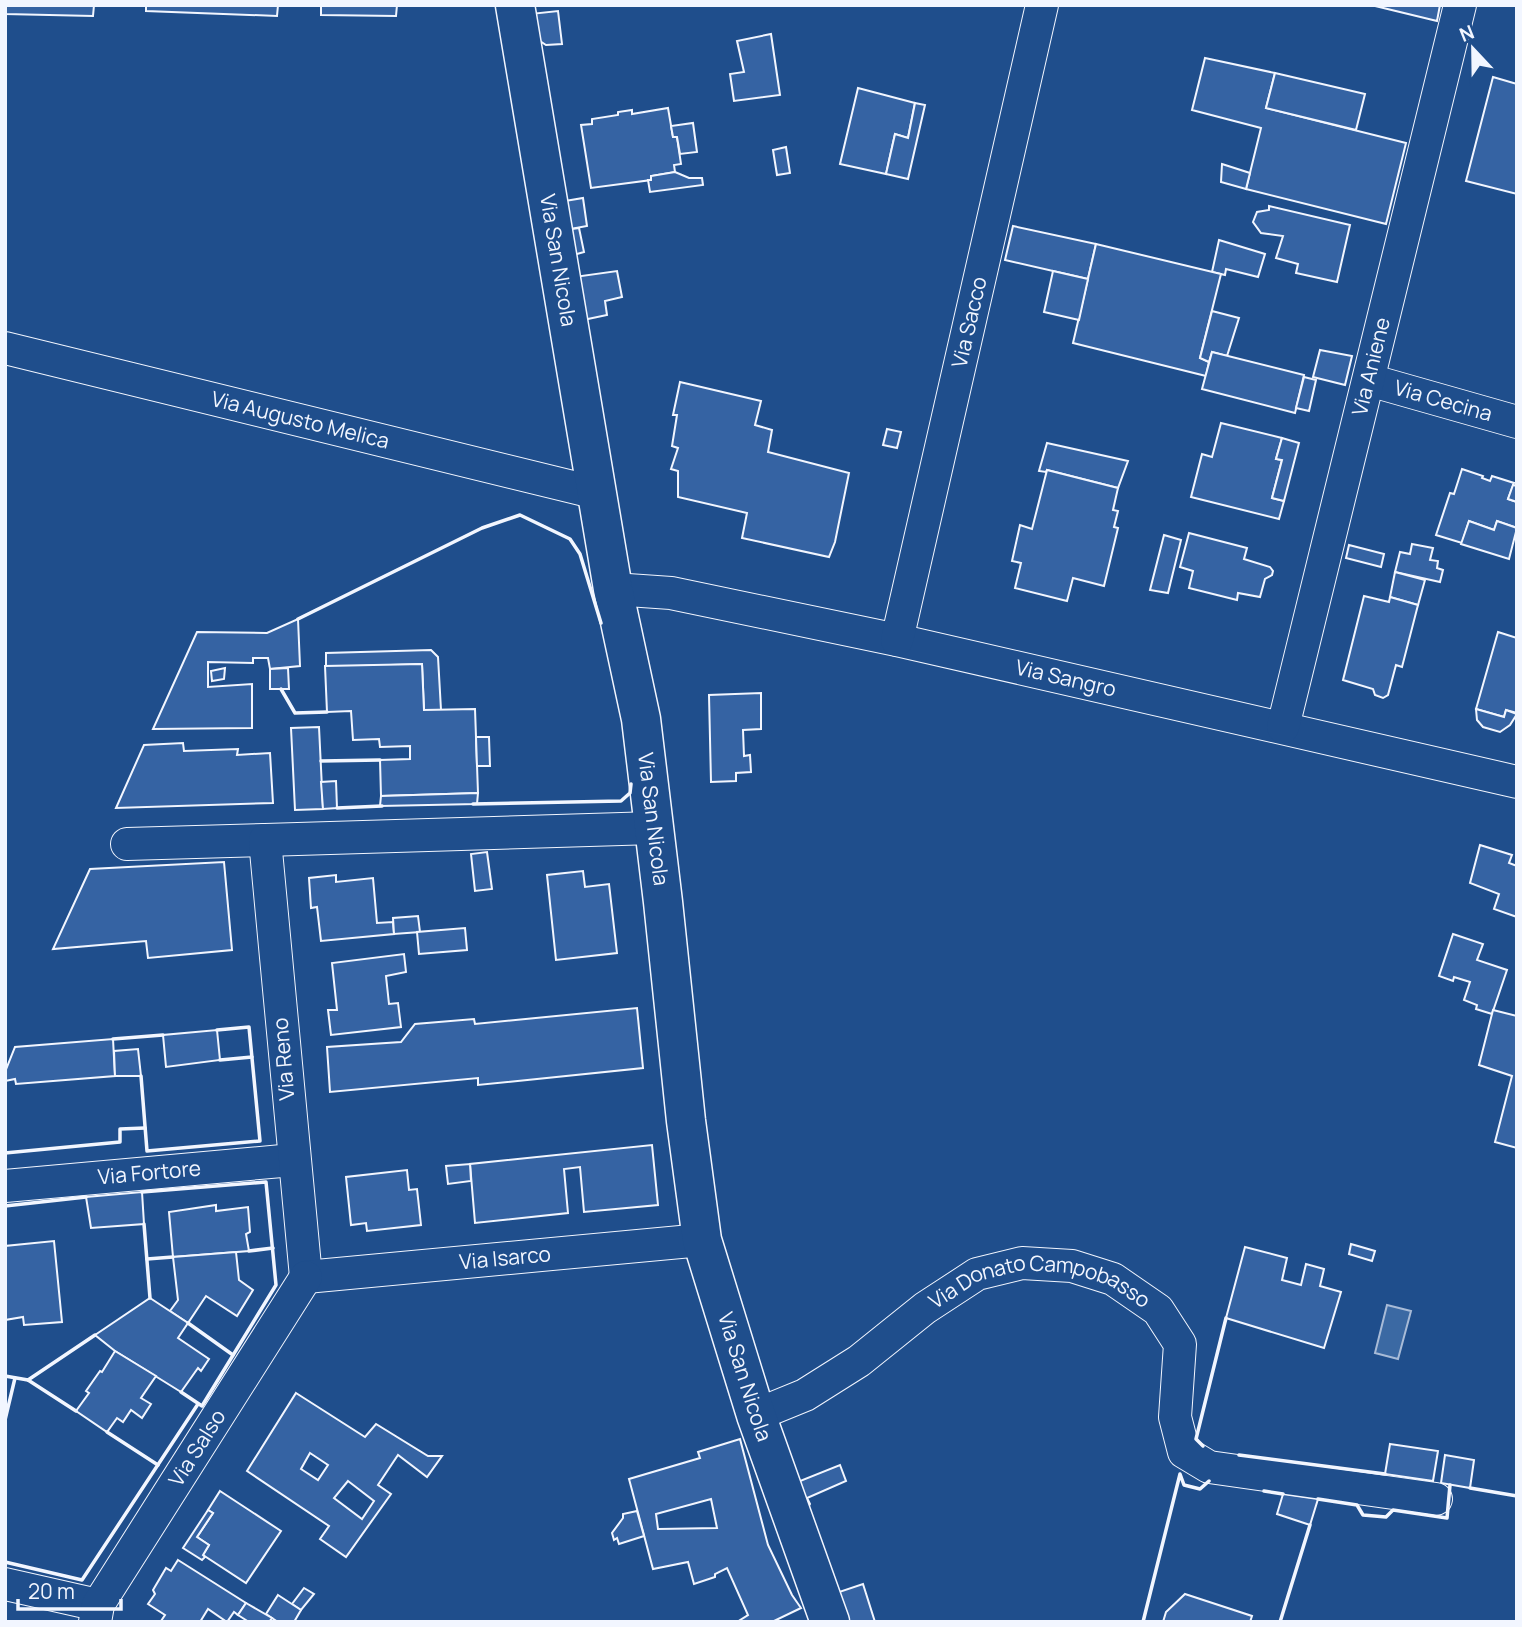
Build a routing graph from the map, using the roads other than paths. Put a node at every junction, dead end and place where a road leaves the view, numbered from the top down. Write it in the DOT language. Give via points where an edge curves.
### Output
graph roads {
  1 [pos="515,5"];
  2 [pos="1042,5"];
  3 [pos="1460,5"];
  4 [pos="5,348"];
  5 [pos="1369,380"];
  6 [pos="1517,422"];
  7 [pos="597,493"];
  8 [pos="613,589"];
  9 [pos="897,640"];
  10 [pos="1283,727"];
  11 [pos="1517,782"];
  12 [pos="654,828"];
  13 [pos="265,840"];
  14 [pos="127,844"];
  15 [pos="293,1160"];
  16 [pos="5,1186"];
  17 [pos="702,1240"];
  18 [pos="306,1277"];
  19 [pos="756,1416"];
  20 [pos="1436,1499"];
  21 [pos="5,1584"];
  22 [pos="97,1613"];
  23 [pos="830,1622"];
  1 -- 7 [label="street, Via San Nicola"];
  2 -- 9 [label="street, Via Sacco"];
  3 -- 5 [label="street, Via Aniene"];
  4 -- 7 [label="street, Via Augusto Melica"];
  5 -- 6 [label="street, Via Cecina"];
  5 -- 10 [label="street, Via Aniene"];
  7 -- 8 [label="street, Via San Nicola"];
  8 -- 9 [label="street, Via Sangro" via="671,593"];
  8 -- 12 [label="street, Via San Nicola" via="641,719"];
  9 -- 10 [label="street, Via Sangro"];
  10 -- 11 [label="street, Via Sangro"];
  12 -- 13 [label="street"];
  12 -- 17 [label="street, Via San Nicola"];
  13 -- 14 [label="street"];
  13 -- 15 [label="street, Via Reno"];
  15 -- 16 [label="street, Via Fortore"];
  15 -- 18 [label="street, Via Reno"];
  17 -- 18 [label="street, Via Isarco"];
  17 -- 19 [label="street, Via San Nicola"];
  18 -- 22 [label="street, Via Salso"];
  19 -- 20 [label="street, Via Donato Campobasso" via="805,1395 859,1362 925,1308 977,1274 1022,1263 1072,1266 1113,1279 1158,1310 1180,1344 1175,1417 1184,1452 1209,1467"];
  19 -- 23 [label="street, Via San Nicola"];
  21 -- 22 [label="street"];
}
